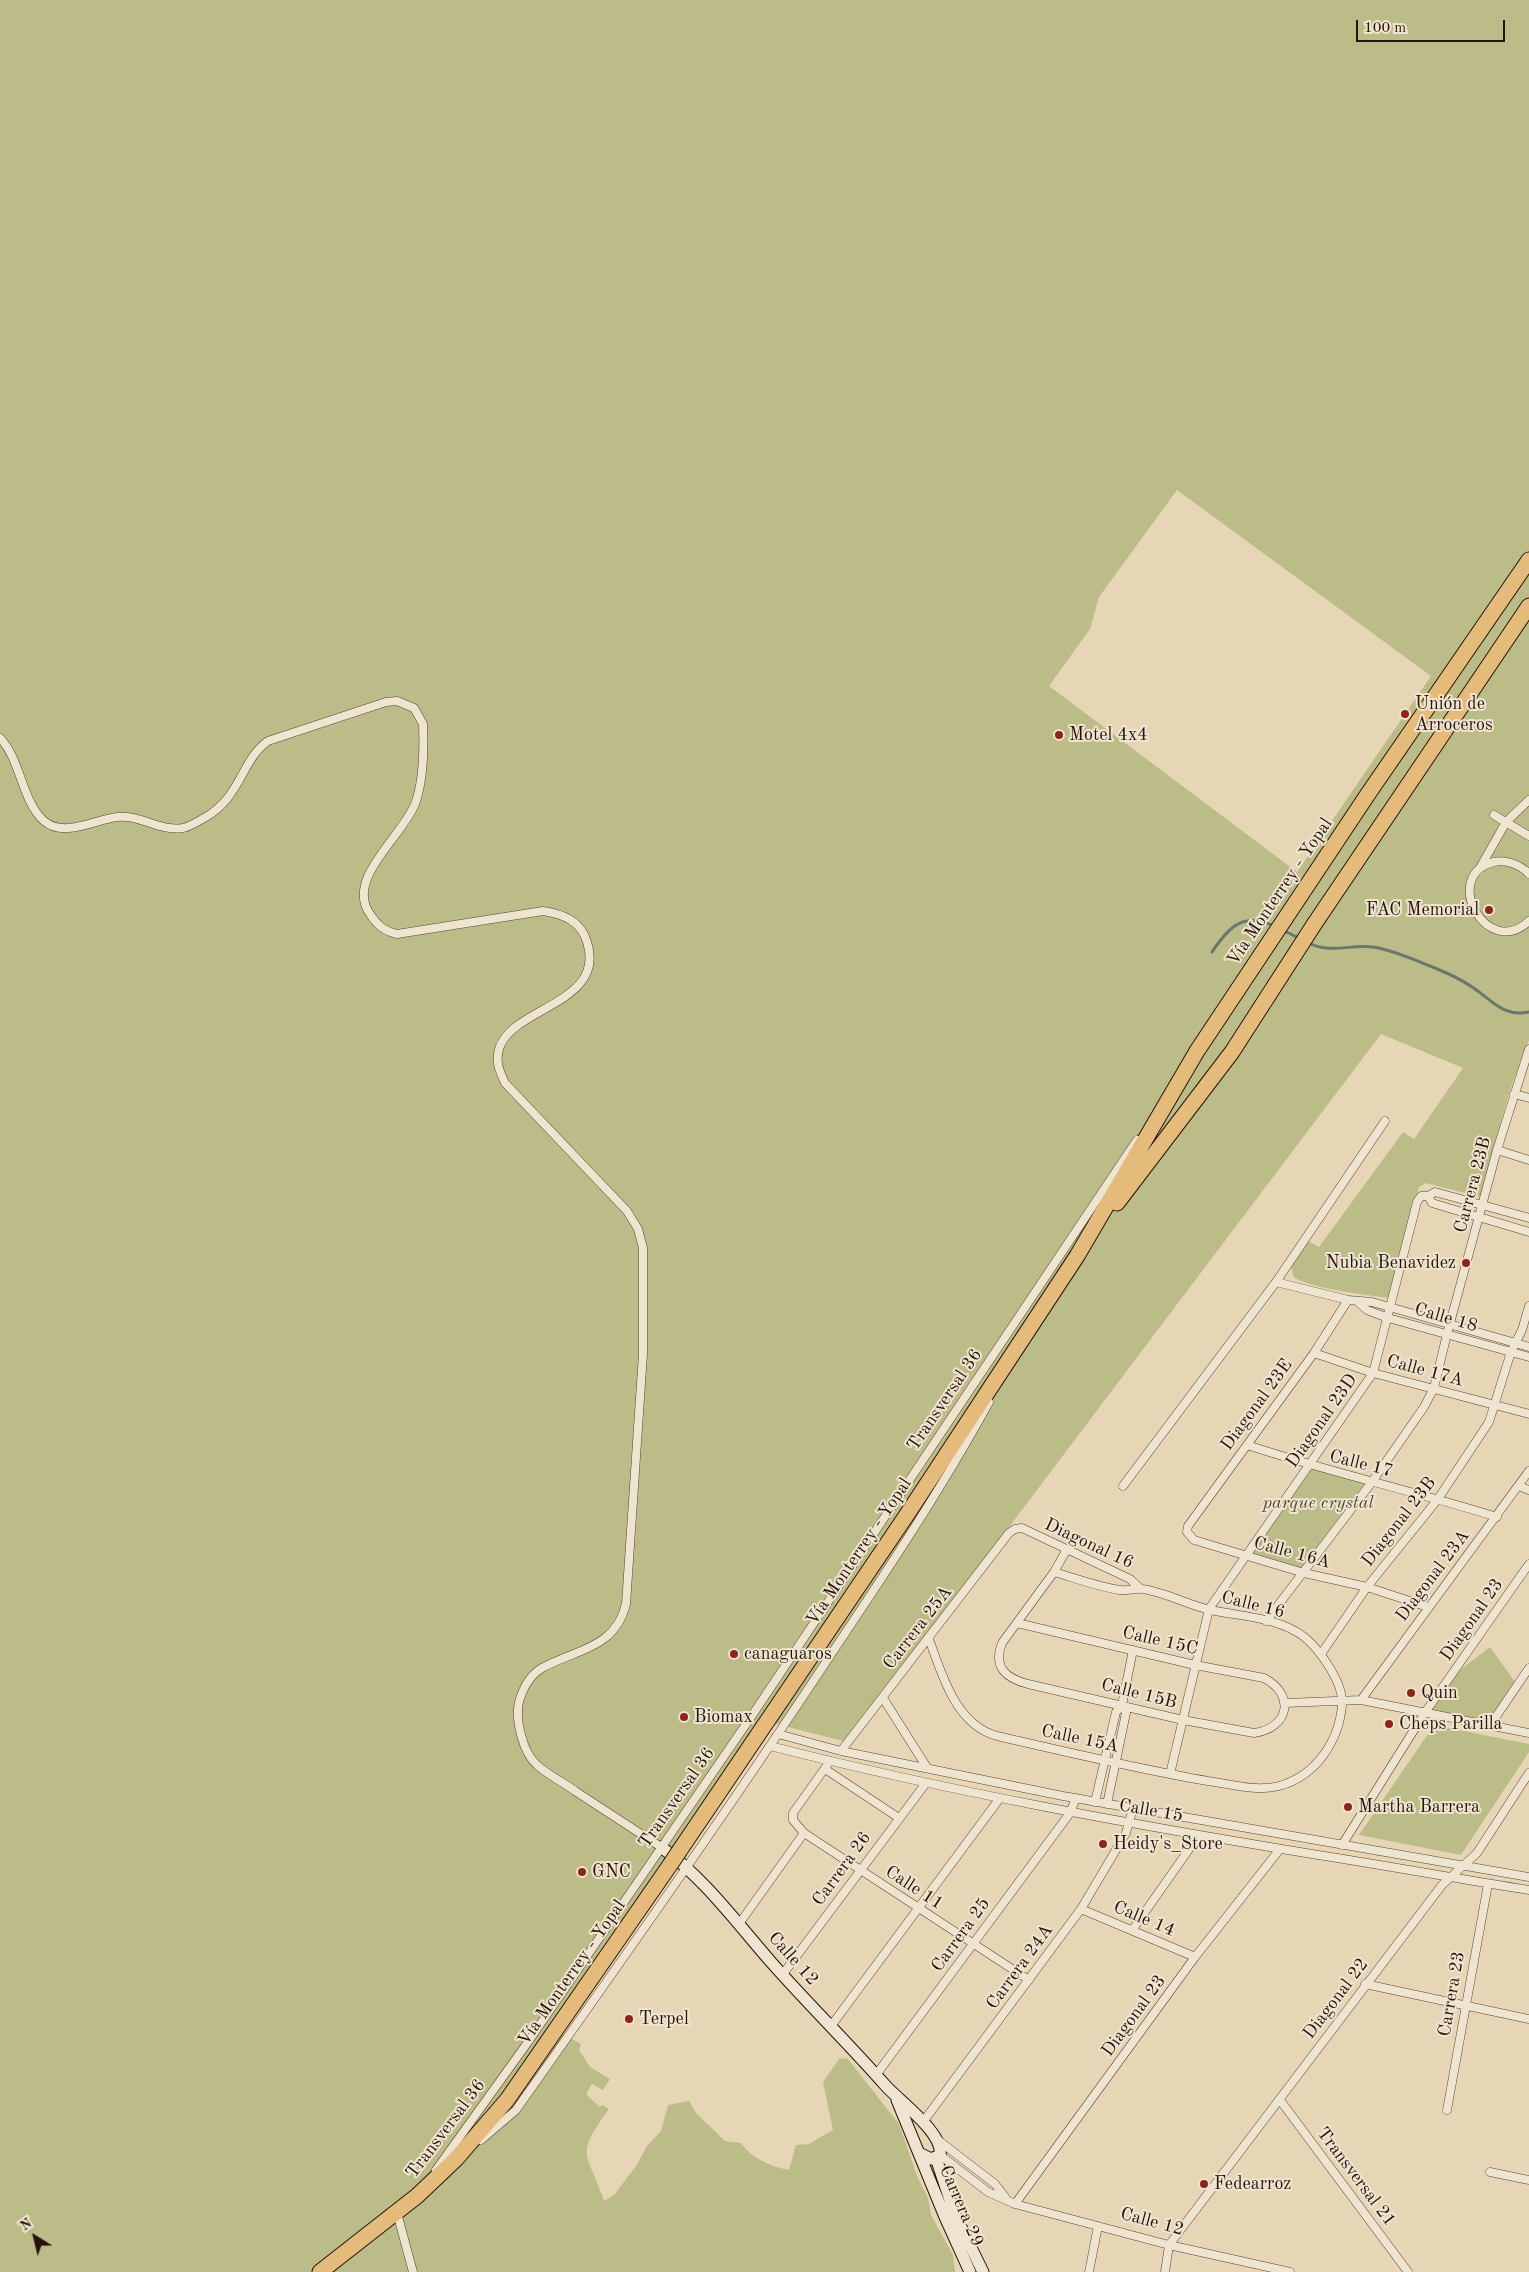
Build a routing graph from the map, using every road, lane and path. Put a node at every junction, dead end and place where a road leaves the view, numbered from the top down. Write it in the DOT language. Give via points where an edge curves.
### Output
graph roads {
  1 [pos="1529,560"];
  2 [pos="1529,606"];
  3 [pos="0,738"];
  4 [pos="1529,794"];
  5 [pos="1529,800"];
  6 [pos="1494,815"];
  7 [pos="1508,819"];
  8 [pos="1529,836"];
  9 [pos="1478,872"];
  10 [pos="1529,874"];
  11 [pos="1529,921"];
  12 [pos="1529,1049"];
  13 [pos="1196,1051"];
  14 [pos="1514,1094"];
  15 [pos="1529,1098"];
  16 [pos="1385,1121"];
  17 [pos="1497,1150"];
  18 [pos="1529,1160"];
  19 [pos="1428,1196"];
  20 [pos="1483,1204"];
  21 [pos="1480,1218"];
  22 [pos="1529,1218"];
  23 [pos="1529,1232"];
  24 [pos="1077,1256"];
  25 [pos="1276,1282"];
  26 [pos="1348,1300"];
  27 [pos="1358,1302"];
  28 [pos="1529,1306"];
  29 [pos="1390,1308"];
  30 [pos="1388,1318"];
  31 [pos="1450,1324"];
  32 [pos="1029,1330"];
  33 [pos="1447,1334"];
  34 [pos="1514,1343"];
  35 [pos="1529,1347"];
  36 [pos="1511,1352"];
  37 [pos="1314,1353"];
  38 [pos="1529,1357"];
  39 [pos="1373,1373"];
  40 [pos="1434,1388"];
  41 [pos="1496,1405"];
  42 [pos="1529,1414"];
  43 [pos="1247,1445"];
  44 [pos="1310,1466"];
  45 [pos="1529,1471"];
  46 [pos="1372,1482"];
  47 [pos="1122,1486"];
  48 [pos="1519,1486"];
  49 [pos="1529,1490"];
  50 [pos="1438,1499"];
  51 [pos="1497,1517"];
  52 [pos="1188,1526"];
  53 [pos="1022,1528"];
  54 [pos="1066,1551"];
  55 [pos="1245,1555"];
  56 [pos="1529,1564"];
  57 [pos="1054,1572"];
  58 [pos="1304,1573"];
  59 [pos="1367,1587"];
  60 [pos="1141,1588"];
  61 [pos="1428,1607"];
  62 [pos="1209,1609"];
  63 [pos="1266,1620"];
  64 [pos="1017,1623"];
  65 [pos="929,1639"];
  66 [pos="1133,1650"];
  67 [pos="1321,1654"];
  68 [pos="1195,1665"];
  69 [pos="1529,1668"];
  70 [pos="882,1698"];
  71 [pos="1342,1700"];
  72 [pos="1362,1700"];
  73 [pos="1285,1703"];
  74 [pos="1122,1705"];
  75 [pos="1424,1714"];
  76 [pos="1183,1720"];
  77 [pos="1490,1724"];
  78 [pos="1529,1733"];
  79 [pos="778,1734"];
  80 [pos="770,1746"];
  81 [pos="840,1750"];
  82 [pos="1106,1760"];
  83 [pos="830,1761"];
  84 [pos="1116,1762"];
  85 [pos="926,1766"];
  86 [pos="825,1769"];
  87 [pos="950,1772"];
  88 [pos="1529,1773"];
  89 [pos="1170,1774"];
  90 [pos="926,1783"];
  91 [pos="944,1787"];
  92 [pos="1000,1798"];
  93 [pos="1076,1798"];
  94 [pos="1095,1802"];
  95 [pos="1107,1804"];
  96 [pos="1133,1808"];
  97 [pos="1070,1812"];
  98 [pos="898,1818"];
  99 [pos="1131,1822"];
  100 [pos="804,1832"];
  101 [pos="1199,1835"];
  102 [pos="1342,1844"];
  103 [pos="661,1847"];
  104 [pos="1280,1849"];
  105 [pos="687,1866"];
  106 [pos="1463,1866"];
  107 [pos="860,1871"];
  108 [pos="1529,1876"];
  109 [pos="1448,1878"];
  110 [pos="1488,1884"];
  111 [pos="1529,1890"];
  112 [pos="917,1908"];
  113 [pos="1081,1909"];
  114 [pos="739,1924"];
  115 [pos="1133,1930"];
  116 [pos="973,1944"];
  117 [pos="1195,1957"];
  118 [pos="783,1974"];
  119 [pos="1029,1980"];
  120 [pos="1365,1984"];
  121 [pos="1464,2006"];
  122 [pos="1529,2019"];
  123 [pos="831,2026"];
  124 [pos="876,2075"];
  125 [pos="897,2098"];
  126 [pos="1280,2100"];
  127 [pos="1447,2110"];
  128 [pos="923,2122"];
  129 [pos="938,2140"];
  130 [pos="921,2154"];
  131 [pos="938,2156"];
  132 [pos="1490,2172"];
  133 [pos="440,2174"];
  134 [pos="1529,2180"];
  135 [pos="1007,2199"];
  136 [pos="1015,2204"];
  137 [pos="401,2209"];
  138 [pos="1098,2226"];
  139 [pos="1169,2245"];
  140 [pos="1246,2263"];
  141 [pos="320,2272"];
  142 [pos="413,2272"];
  143 [pos="970,2272"];
  144 [pos="983,2272"];
  145 [pos="1089,2272"];
  146 [pos="1165,2272"];
  147 [pos="1244,2272"];
  148 [pos="1290,2272"];
  149 [pos="1408,2272"];
  1 -- 13 [label="highway, Vía Monterrey - Yopal"];
  2 -- 24 [label="highway, Vía Monterrey - Yopal" via="1232,1052"];
  3 -- 103 [label="street" via="38,815 56,828 127,816 155,825 182,828 220,809 268,742 386,702 408,704 421,715 423,724 420,782 407,821 364,882 362,899 377,924 387,932 397,934 543,911 564,915 576,923 585,936 591,953 583,979 574,990 509,1032 499,1049 498,1067 505,1083 626,1210 638,1229 643,1248 643,1354 626,1604 618,1627 609,1636 541,1669 530,1679 518,1707 518,1725 536,1764"];
  4 -- 7 [label="street"];
  5 -- 7 [label="street"];
  6 -- 7 [label="street"];
  7 -- 8 [label="street"];
  7 -- 9 [label="street"];
  9 -- 10 [label="street" via="1498,861 1515,864"];
  9 -- 11 [label="street" via="1471,881 1469,892 1474,912 1483,921 1494,929 1507,931"];
  12 -- 14 [label="street, Carrera 23B"];
  13 -- 24 [label="highway, Vía Monterrey - Yopal"];
  13 -- 103 [label="street, Transversal 36"];
  14 -- 15 [label="street"];
  14 -- 17 [label="street, Carrera 23B"];
  16 -- 25 [label="street"];
  17 -- 18 [label="street"];
  17 -- 20 [label="street, Carrera 23B"];
  19 -- 20 [label="street" via="1434,1192"];
  19 -- 21 [label="street" via="1432,1202"];
  19 -- 29 [label="street, Diagonal 23D" via="1421,1196 1417,1202"];
  20 -- 21 [label="street, Carrera 23B"];
  20 -- 22 [label="street"];
  21 -- 23 [label="street"];
  21 -- 31 [label="street, Carrera 23B"];
  24 -- 32 [label="highway, Vía Monterrey - Yopal"];
  25 -- 26 [label="street, Calle 18"];
  25 -- 47 [label="street"];
  26 -- 27 [label="street, Calle 18"];
  26 -- 37 [label="street, Diagonal 23E"];
  27 -- 29 [label="street, Calle 18" via="1372,1302"];
  27 -- 30 [label="street, Calle 18" via="1367,1310"];
  28 -- 34 [label="street, Diagonal 23B" via="1522,1330"];
  29 -- 30 [label="street, Diagonal 23D"];
  29 -- 31 [label="street, Calle 18"];
  30 -- 33 [label="street, Calle 18"];
  30 -- 39 [label="street, Diagonal 23D"];
  31 -- 33 [label="street, Carrera 23B"];
  31 -- 34 [label="street, Calle 18"];
  32 -- 79 [label="street, Transversal 36" via="953,1469"];
  32 -- 133 [label="highway, Vía Monterrey - Yopal, bridge" via="670,1865 507,2100"];
  33 -- 36 [label="street, Calle 18"];
  33 -- 40 [label="street, Carrera 23B"];
  34 -- 35 [label="street, Calle 18"];
  34 -- 36 [label="street, Diagonal 23B"];
  36 -- 38 [label="street, Calle 18"];
  36 -- 41 [label="street, Diagonal 23B"];
  37 -- 39 [label="street, Calle 17A"];
  37 -- 43 [label="street, Diagonal 23E"];
  39 -- 40 [label="street, Calle 17A"];
  39 -- 44 [label="street, Diagonal 23D"];
  40 -- 41 [label="street, Calle 17A"];
  40 -- 46 [label="street, Carrera 23B"];
  41 -- 42 [label="street, Calle 17A"];
  41 -- 50 [label="street, Diagonal 23B" via="1490,1422"];
  43 -- 44 [label="street, Calle 17"];
  43 -- 52 [label="street, Diagonal 23E"];
  44 -- 46 [label="street, Calle 17"];
  44 -- 55 [label="street, Diagonal 23D"];
  45 -- 48 [label="street, Diagonal 23A"];
  46 -- 50 [label="street, Calle 17"];
  46 -- 58 [label="street, Carrera 23B"];
  48 -- 49 [label="street"];
  48 -- 51 [label="street, Diagonal 23A"];
  50 -- 51 [label="street, Calle 17"];
  50 -- 59 [label="street, Diagonal 23B"];
  51 -- 61 [label="street, Diagonal 23A"];
  52 -- 55 [label="street, Calle 16A" via="1189,1537 1194,1540"];
  53 -- 54 [label="street, Diagonal 16"];
  53 -- 65 [label="street, Carrera 25A" via="1009,1533"];
  54 -- 57 [label="street"];
  54 -- 60 [label="street, Diagonal 16" via="1130,1579"];
  55 -- 58 [label="street, Calle 16A"];
  55 -- 62 [label="street, Diagonal 23D"];
  56 -- 75 [label="street, Diagonal 23"];
  57 -- 60 [label="street, Calle 16" via="1119,1590"];
  57 -- 64 [label="street"];
  58 -- 59 [label="street, Calle 16A"];
  58 -- 63 [label="street, Carrera 23B"];
  59 -- 61 [label="street, Calle 16A"];
  59 -- 67 [label="street, Diagonal 23B"];
  60 -- 62 [label="street, Calle 16"];
  61 -- 72 [label="street, Diagonal 23A"];
  62 -- 63 [label="street, Calle 16"];
  62 -- 68 [label="street, Diagonal 23D"];
  63 -- 67 [label="street, Calle 16" via="1296,1631"];
  64 -- 66 [label="street, Calle 15C"];
  64 -- 74 [label="street, Calle 15B" via="1002,1643 998,1655 1000,1666 1014,1681"];
  65 -- 70 [label="street, Carrera 25A"];
  65 -- 82 [label="street, Calle 15A" via="950,1689 975,1727 997,1736"];
  66 -- 68 [label="street, Calle 15C"];
  66 -- 74 [label="street"];
  67 -- 71 [label="street, Calle 16" via="1337,1681"];
  68 -- 73 [label="street, Calle 15C" via="1264,1678 1281,1692"];
  68 -- 76 [label="street, Diagonal 23D"];
  69 -- 77 [label="street"];
  70 -- 81 [label="street, Carrera 25A"];
  70 -- 85 [label="street"];
  71 -- 72 [label="street"];
  71 -- 73 [label="street"];
  71 -- 89 [label="street, Calle 15A" via="1341,1719 1335,1737 1320,1759 1302,1776 1278,1786 1254,1788"];
  72 -- 75 [label="street"];
  73 -- 76 [label="street, Calle 15B" via="1275,1726 1254,1734"];
  74 -- 76 [label="street, Calle 15B"];
  74 -- 82 [label="street" via="1116,1712"];
  74 -- 84 [label="street" via="1126,1713"];
  75 -- 77 [label="street"];
  75 -- 102 [label="street, Diagonal 23"];
  76 -- 89 [label="street, Diagonal 23D"];
  77 -- 78 [label="street"];
  79 -- 80 [label="street, Transversal 36"];
  79 -- 81 [label="street, Calle 15"];
  80 -- 83 [label="street, Calle 15"];
  80 -- 105 [label="street, Transversal 36"];
  81 -- 85 [label="street, Calle 15"];
  82 -- 84 [label="street, Calle 15A"];
  82 -- 94 [label="street"];
  83 -- 86 [label="street"];
  83 -- 90 [label="street, Calle 15"];
  84 -- 89 [label="street, Calle 15A"];
  84 -- 95 [label="street"];
  85 -- 87 [label="street, Calle 15"];
  86 -- 98 [label="street"];
  86 -- 100 [label="street, Calle 11" via="793,1813 792,1820"];
  87 -- 91 [label="street"];
  87 -- 93 [label="street, Calle 15"];
  88 -- 106 [label="street, Diagonal 22" via="1477,1853"];
  90 -- 91 [label="street, Calle 15"];
  90 -- 98 [label="street, Carrera 26"];
  91 -- 92 [label="street, Calle 15"];
  92 -- 97 [label="street, Calle 15"];
  92 -- 112 [label="street"];
  93 -- 94 [label="street, Calle 15"];
  93 -- 97 [label="street, Carrera 25"];
  94 -- 95 [label="street, Calle 15"];
  95 -- 96 [label="street, Calle 15"];
  96 -- 99 [label="street"];
  96 -- 102 [label="street, Calle 15"];
  97 -- 99 [label="street, Calle 15"];
  97 -- 116 [label="street, Carrera 25"];
  98 -- 107 [label="street, Carrera 26"];
  99 -- 101 [label="street, Calle 15"];
  99 -- 113 [label="street, Carrera 24A"];
  100 -- 107 [label="street, Calle 11"];
  100 -- 114 [label="street"];
  101 -- 104 [label="street, Calle 15"];
  101 -- 115 [label="street"];
  102 -- 106 [label="street, Calle 15"];
  103 -- 105 [label="main road, Calle 12"];
  103 -- 137 [label="street, Transversal 36" via="492,2094 448,2154"];
  104 -- 109 [label="street, Calle 15"];
  104 -- 117 [label="street, Diagonal 23"];
  105 -- 114 [label="main road, Calle 12"];
  105 -- 133 [label="street, Transversal 36" via="516,2110"];
  106 -- 108 [label="street, Calle 15"];
  106 -- 109 [label="street, Diagonal 22"];
  107 -- 112 [label="street, Calle 11"];
  107 -- 118 [label="street, Carrera 26"];
  109 -- 110 [label="street, Calle 15"];
  109 -- 120 [label="street, Diagonal 22"];
  110 -- 111 [label="street, Calle 15"];
  110 -- 121 [label="street, Carrera 23"];
  112 -- 116 [label="street, Calle 11"];
  112 -- 123 [label="street"];
  113 -- 115 [label="street, Calle 14"];
  113 -- 119 [label="street, Carrera 24A"];
  114 -- 118 [label="main road, Calle 12"];
  115 -- 117 [label="street, Calle 14"];
  116 -- 119 [label="street, Calle 11"];
  116 -- 124 [label="street, Carrera 25"];
  117 -- 136 [label="street, Diagonal 23"];
  118 -- 123 [label="main road, Calle 12"];
  119 -- 128 [label="street, Carrera 24A"];
  120 -- 121 [label="street"];
  120 -- 126 [label="street, Diagonal 22"];
  121 -- 122 [label="street"];
  121 -- 127 [label="street, Carrera 23"];
  123 -- 124 [label="main road, Calle 12"];
  124 -- 125 [label="main road, Calle 12"];
  125 -- 128 [label="main road"];
  125 -- 130 [label="main road, Carrera 29"];
  126 -- 139 [label="street, Diagonal 22"];
  126 -- 149 [label="street, Transversal 21"];
  128 -- 129 [label="main road"];
  129 -- 131 [label="main road, Carrera 29"];
  129 -- 135 [label="street, Calle 12" via="995,2184"];
  130 -- 131 [label="main road, Carrera 29"];
  130 -- 143 [label="main road, Carrera 29"];
  131 -- 135 [label="street, Calle 12" via="988,2192"];
  131 -- 144 [label="main road, Carrera 29" via="956,2215"];
  132 -- 134 [label="street"];
  133 -- 137 [label="highway, Vía Monterrey - Yopal"];
  135 -- 136 [label="street, Calle 12"];
  136 -- 138 [label="street, Calle 12"];
  137 -- 141 [label="highway, Vía Monterrey - Yopal"];
  137 -- 142 [label="street"];
  138 -- 139 [label="street, Calle 12"];
  138 -- 145 [label="street"];
  139 -- 140 [label="street, Calle 12"];
  139 -- 146 [label="street"];
  140 -- 147 [label="street"];
  140 -- 148 [label="street, Calle 12"];
}
